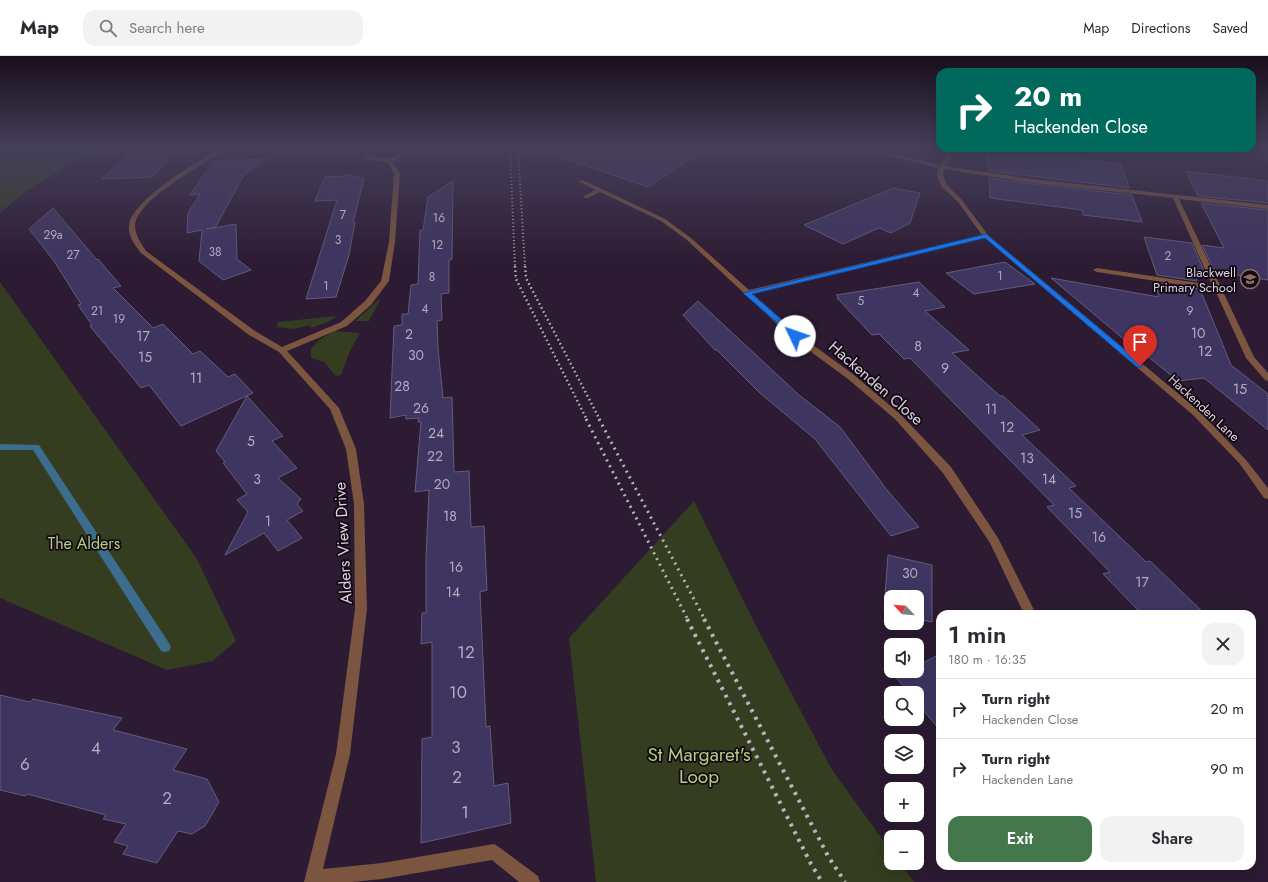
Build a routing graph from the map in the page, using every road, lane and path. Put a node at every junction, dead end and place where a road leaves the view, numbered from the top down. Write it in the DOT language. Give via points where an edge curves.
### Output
graph roads {
  1 [pos="164,188"];
  2 [pos="396,188"];
  3 [pos="595,188"];
  4 [pos="946,188"];
  5 [pos="1091,188"];
  6 [pos="600,190"];
  7 [pos="586,197"];
  8 [pos="1175,197"];
  9 [pos="1268,207"];
  10 [pos="986,236"];
  11 [pos="1097,270"];
  12 [pos="1217,288"];
  13 [pos="747,293"];
  14 [pos="282,350"];
  15 [pos="1268,378"];
  16 [pos="1268,495"];
  17 [pos="1028,610"];
  18 [pos="312,880"];
  19 [pos="532,882"];
  1 -- 14 [label="street, Alders View Drive" via="144,204 132,222 132,235 143,252 252,334"];
  2 -- 14 [label="street" via="392,242 385,281 368,303 344,324"];
  3 -- 6 [label="street, Hackenden Close"];
  4 -- 10 [label="street, Hackenden Lane" via="960,201"];
  5 -- 8 [label="street"];
  6 -- 7 [label="street"];
  6 -- 13 [label="street, Hackenden Close" via="663,220 689,239"];
  8 -- 9 [label="street"];
  8 -- 12 [label="street"];
  10 -- 13 [label="street"];
  10 -- 16 [label="street, Hackenden Lane" via="1196,413 1243,462"];
  11 -- 12 [label="street"];
  12 -- 15 [label="street" via="1250,358"];
  13 -- 17 [label="street, Hackenden Close" via="795,336 851,377 898,417 947,470 994,541"];
  14 -- 18 [label="street, Alders View Drive" via="334,408 351,449 359,504 361,609 343,754"];
  18 -- 19 [label="street" via="494,852"];
}
